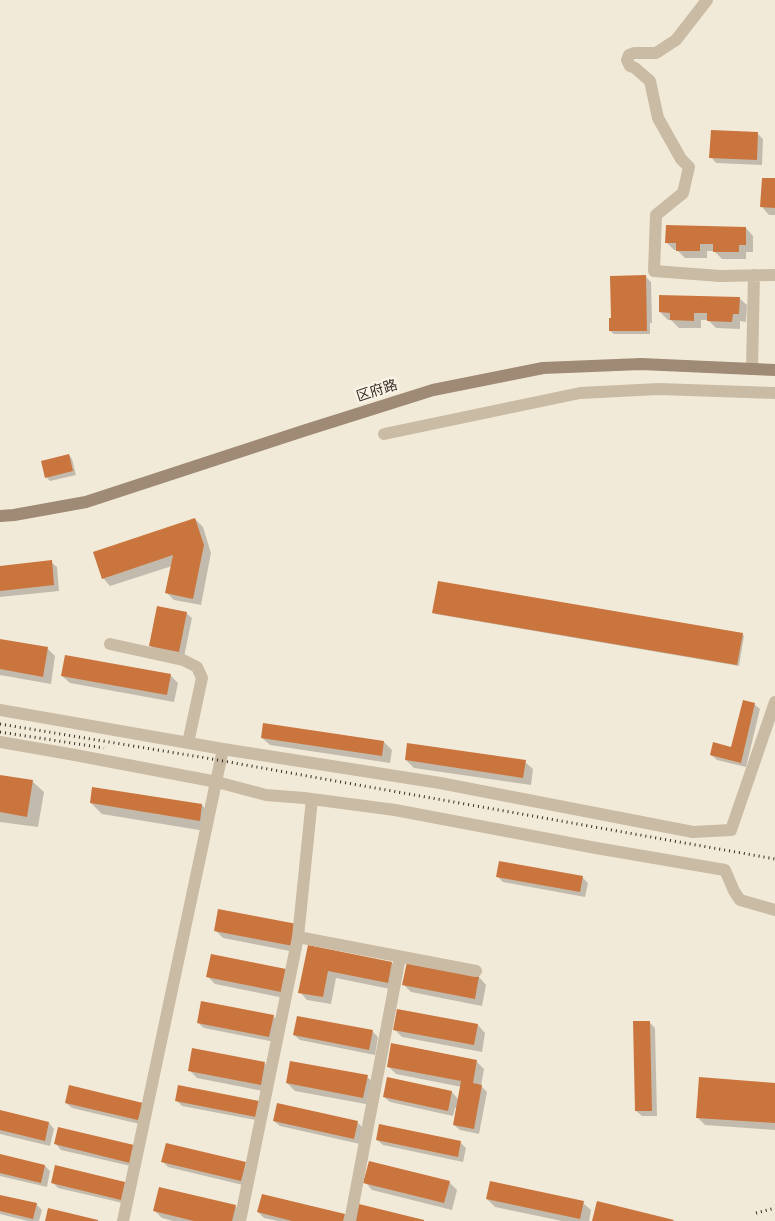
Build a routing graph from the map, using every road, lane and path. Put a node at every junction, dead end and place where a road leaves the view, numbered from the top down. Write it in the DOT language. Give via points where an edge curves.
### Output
graph roads {
  1 [pos="708,0"];
  2 [pos="754,275"];
  3 [pos="775,275"];
  4 [pos="752,369"];
  5 [pos="775,370"];
  6 [pos="775,393"];
  7 [pos="384,434"];
  8 [pos="0,516"];
  9 [pos="110,644"];
  10 [pos="775,702"];
  11 [pos="0,710"];
  12 [pos="0,742"];
  13 [pos="188,743"];
  14 [pos="223,749"];
  15 [pos="217,782"];
  16 [pos="312,799"];
  17 [pos="775,910"];
  18 [pos="298,937"];
  19 [pos="400,957"];
  20 [pos="476,971"];
  21 [pos="123,1221"];
  22 [pos="240,1221"];
  23 [pos="350,1221"];
  1 -- 2 [label="street" via="676,40 656,53 634,53 627,60 650,81 658,118 689,167 682,193 656,215 654,271"];
  2 -- 3 [label="street"];
  2 -- 4 [label="street"];
  4 -- 5 [label="main road, 区府路"];
  4 -- 8 [label="main road, 区府路" via="641,364 543,368 433,390 86,502"];
  6 -- 7 [label="street" via="659,389 580,393"];
  9 -- 13 [label="street" via="183,660 197,667 202,678"];
  10 -- 14 [label="street" via="730,830 692,832 440,783"];
  11 -- 13 [label="street"];
  12 -- 15 [label="street"];
  13 -- 14 [label="street"];
  14 -- 15 [label="street"];
  15 -- 16 [label="street" via="266,795"];
  15 -- 21 [label="street"];
  16 -- 17 [label="street" via="395,810 725,870 740,900"];
  16 -- 18 [label="street"];
  18 -- 19 [label="street"];
  18 -- 22 [label="street"];
  19 -- 20 [label="street"];
  19 -- 23 [label="street"];
}
